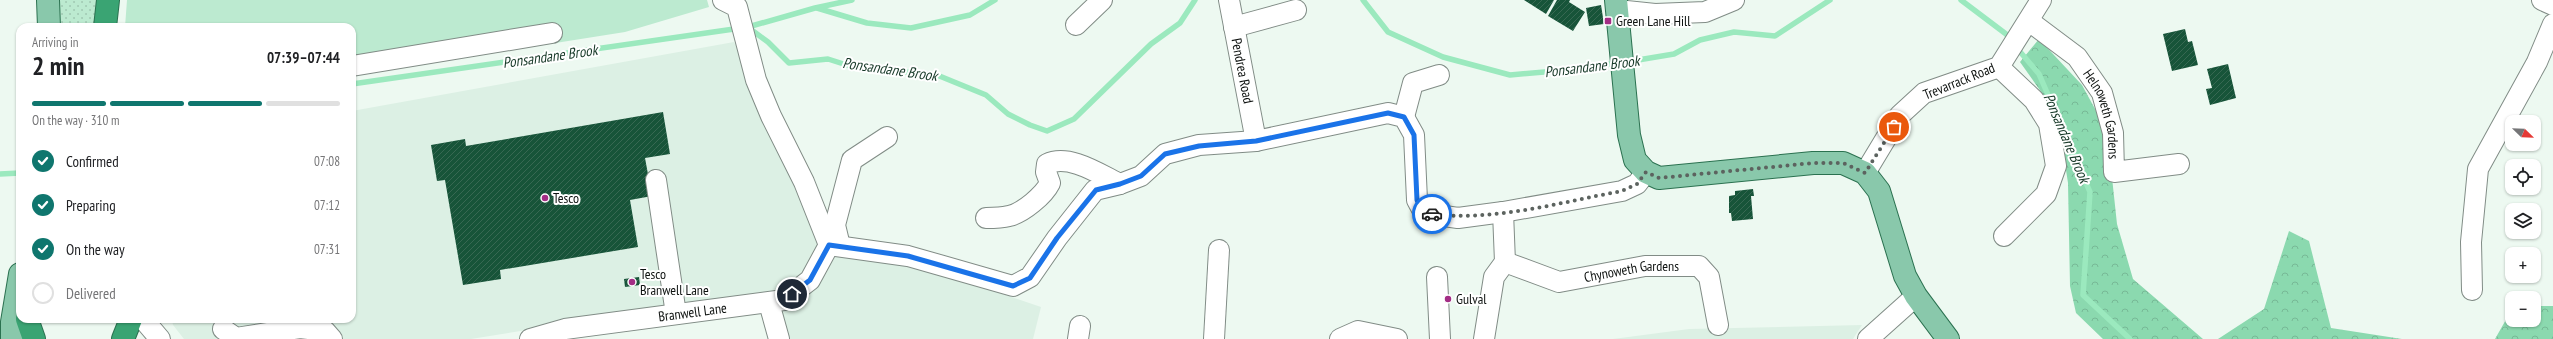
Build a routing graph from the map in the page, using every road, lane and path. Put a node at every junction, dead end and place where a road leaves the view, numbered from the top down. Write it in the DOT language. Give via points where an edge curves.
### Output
graph roads {
  1 [pos="48,0"];
  2 [pos="108,0"];
  3 [pos="723,0"];
  4 [pos="1102,0"];
  5 [pos="1229,0"];
  6 [pos="1734,0"];
  7 [pos="2041,0"];
  8 [pos="2542,0"];
  9 [pos="1616,5"];
  10 [pos="2553,5"];
  11 [pos="1296,10"];
  12 [pos="49,23"];
  13 [pos="105,23"];
  14 [pos="2553,24"];
  15 [pos="1076,25"];
  16 [pos="1234,27"];
  17 [pos="2024,28"];
  18 [pos="552,33"];
  19 [pos="2001,63"];
  20 [pos="356,65"];
  21 [pos="1439,75"];
  22 [pos="1404,117"];
  23 [pos="887,137"];
  24 [pos="1256,141"];
  25 [pos="2179,164"];
  26 [pos="1646,172"];
  27 [pos="1865,173"];
  28 [pos="656,180"];
  29 [pos="1120,184"];
  30 [pos="1503,212"];
  31 [pos="986,218"];
  32 [pos="2004,236"];
  33 [pos="835,246"];
  34 [pos="1218,250"];
  35 [pos="1504,262"];
  36 [pos="1437,277"];
  37 [pos="2472,290"];
  38 [pos="1916,296"];
  39 [pos="16,298"];
  40 [pos="769,303"];
  41 [pos="676,314"];
  42 [pos="129,323"];
  43 [pos="148,323"];
  44 [pos="1718,325"];
  45 [pos="223,329"];
  46 [pos="156,331"];
  47 [pos="27,335"];
  48 [pos="123,339"];
  49 [pos="332,339"];
  50 [pos="530,339"];
  51 [pos="779,339"];
  52 [pos="1214,339"];
  53 [pos="1340,339"];
  54 [pos="1397,339"];
  55 [pos="1440,339"];
  56 [pos="1484,339"];
  57 [pos="1868,339"];
  58 [pos="1948,339"];
  1 -- 12 [label="main road"];
  2 -- 13 [label="highway"];
  3 -- 33 [label="street" via="737,8 756,80"];
  4 -- 15 [label="street"];
  5 -- 16 [label="street, Pendrea Road"];
  6 -- 9 [label="street" via="1705,12 1655,14"];
  7 -- 17 [label="street, Trevarrack Road"];
  8 -- 10 [label="street"];
  9 -- 26 [label="main road" via="1629,136 1634,160"];
  11 -- 16 [label="street"];
  14 -- 37 [label="street" via="2537,62 2478,169 2471,242"];
  16 -- 24 [label="street, Pendrea Road"];
  17 -- 19 [label="street, Trevarrack Road"];
  17 -- 25 [label="street, Helnoweth Gardens" via="2077,57 2102,93 2113,133 2114,172"];
  18 -- 20 [label="street"];
  19 -- 27 [label="street, Trevarrack Road" via="1924,92 1900,115"];
  19 -- 32 [label="street" via="2034,100 2049,124 2056,166 2046,194"];
  21 -- 22 [label="street" via="1413,84"];
  22 -- 24 [label="street" via="1388,113"];
  22 -- 30 [label="street" via="1414,135 1417,200 1424,213 1458,218"];
  23 -- 33 [label="street" via="852,160 835,225"];
  24 -- 29 [label="street" via="1199,146 1165,154 1141,176"];
  26 -- 27 [label="main road" via="1659,178 1768,166 1843,163"];
  26 -- 30 [label="street" via="1637,184 1622,191"];
  27 -- 38 [label="main road" via="1879,190 1905,276"];
  28 -- 41 [label="street"];
  29 -- 31 [label="street" via="1064,160 1054,161 1047,164 1046,172 1050,183 1044,192 1021,211 1010,216"];
  29 -- 33 [label="street" via="1096,190 1057,238 1030,278 1013,286 908,256"];
  30 -- 35 [label="street"];
  33 -- 40 [label="street, Branwell Lane" via="810,280 784,300"];
  34 -- 52 [label="street"];
  35 -- 44 [label="street, Chynoweth Gardens" via="1559,282 1645,266 1700,266 1709,276"];
  35 -- 56 [label="street" via="1494,277"];
  36 -- 55 [label="street"];
  38 -- 57 [label="street"];
  38 -- 58 [label="main road"];
  39 -- 47 [label="main road" via="12,322"];
  40 -- 41 [label="street, Branwell Lane"];
  40 -- 51 [label="street"];
  41 -- 50 [label="street, Branwell Lane" via="565,329"];
  42 -- 48 [label="highway"];
  43 -- 46 [label="street"];
  45 -- 49 [label="street" via="236,338 300,328 325,331"];
  53 -- 54 [label="street" via="1358,331"];
}
